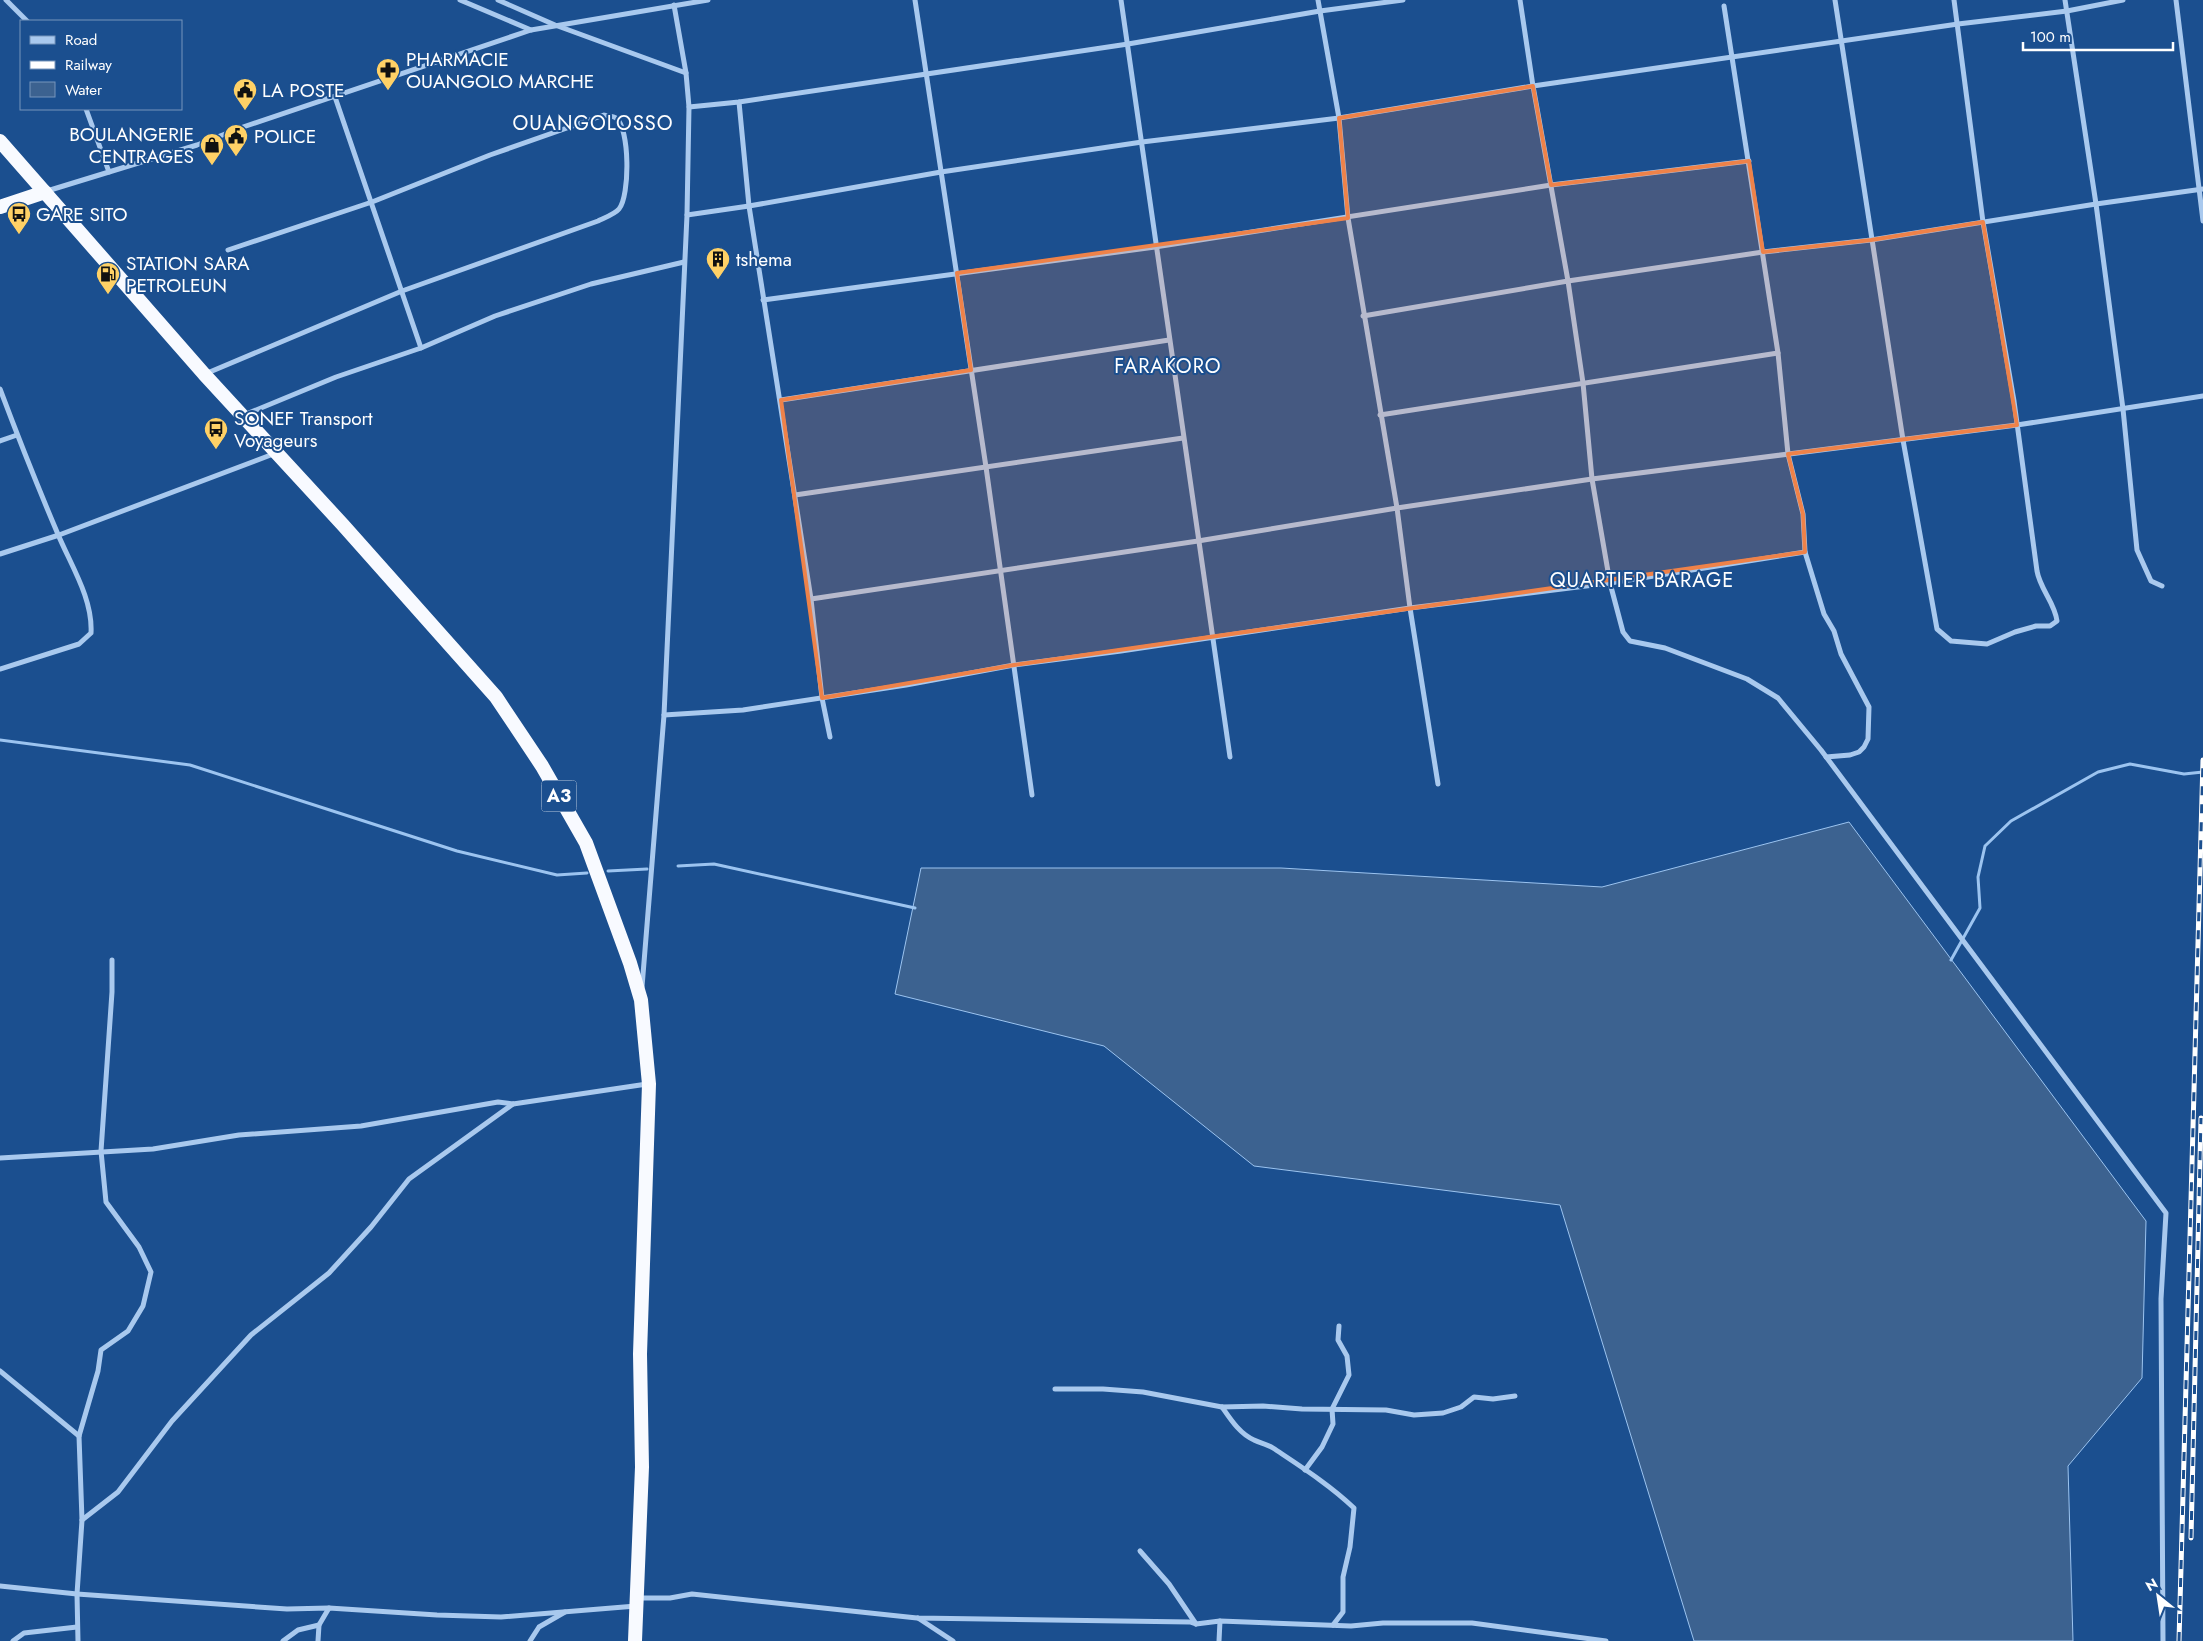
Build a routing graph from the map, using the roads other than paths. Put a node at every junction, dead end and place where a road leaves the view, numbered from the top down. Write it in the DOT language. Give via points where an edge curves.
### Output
graph roads {
  1 [pos="6,0"];
  2 [pos="460,0"];
  3 [pos="498,0"];
  4 [pos="708,0"];
  5 [pos="915,0"];
  6 [pos="1121,0"];
  7 [pos="1318,0"];
  8 [pos="1403,0"];
  9 [pos="1520,0"];
  10 [pos="1835,0"];
  11 [pos="1954,0"];
  12 [pos="2065,0"];
  13 [pos="2123,0"];
  14 [pos="2176,0"];
  15 [pos="674,5"];
  16 [pos="1724,6"];
  17 [pos="1320,11"];
  18 [pos="2067,11"];
  19 [pos="26,20"];
  20 [pos="1958,24"];
  21 [pos="555,25"];
  22 [pos="531,30"];
  23 [pos="1841,40"];
  24 [pos="1128,44"];
  25 [pos="1733,57"];
  26 [pos="686,73"];
  27 [pos="926,73"];
  28 [pos="1533,86"];
  29 [pos="334,97"];
  30 [pos="739,102"];
  31 [pos="689,107"];
  32 [pos="86,110"];
  33 [pos="1339,118"];
  34 [pos="0,141"];
  35 [pos="1142,142"];
  36 [pos="1749,161"];
  37 [pos="110,172"];
  38 [pos="941,172"];
  39 [pos="1551,185"];
  40 [pos="2201,189"];
  41 [pos="45,192"];
  42 [pos="372,202"];
  43 [pos="2096,204"];
  44 [pos="749,206"];
  45 [pos="0,207"];
  46 [pos="687,215"];
  47 [pos="1348,218"];
  48 [pos="2203,221"];
  49 [pos="1983,222"];
  50 [pos="1871,240"];
  51 [pos="1155,247"];
  52 [pos="228,250"];
  53 [pos="1763,252"];
  54 [pos="684,262"];
  55 [pos="957,273"];
  56 [pos="1568,281"];
  57 [pos="402,291"];
  58 [pos="763,300"];
  59 [pos="1363,316"];
  60 [pos="1169,340"];
  61 [pos="422,348"];
  62 [pos="1778,353"];
  63 [pos="971,370"];
  64 [pos="204,374"];
  65 [pos="1583,383"];
  66 [pos="0,389"];
  67 [pos="2203,396"];
  68 [pos="781,400"];
  69 [pos="2123,409"];
  70 [pos="1380,415"];
  71 [pos="243,416"];
  72 [pos="2017,425"];
  73 [pos="17,435"];
  74 [pos="1183,438"];
  75 [pos="1903,440"];
  76 [pos="0,441"];
  77 [pos="276,453"];
  78 [pos="1788,454"];
  79 [pos="986,467"];
  80 [pos="1592,479"];
  81 [pos="795,495"];
  82 [pos="1397,508"];
  83 [pos="58,535"];
  84 [pos="1198,541"];
  85 [pos="1805,552"];
  86 [pos="0,554"];
  87 [pos="1000,571"];
  88 [pos="1610,583"];
  89 [pos="2162,586"];
  90 [pos="811,599"];
  91 [pos="1410,608"];
  92 [pos="1213,638"];
  93 [pos="1014,665"];
  94 [pos="0,669"];
  95 [pos="822,698"];
  96 [pos="664,715"];
  97 [pos="830,737"];
  98 [pos="1230,757"];
  99 [pos="1826,757"];
  100 [pos="1438,784"];
  101 [pos="1032,795"];
  102 [pos="112,960"];
  103 [pos="641,1000"];
  104 [pos="649,1084"];
  105 [pos="513,1104"];
  106 [pos="101,1151"];
  107 [pos="0,1158"];
  108 [pos="1339,1326"];
  109 [pos="0,1371"];
  110 [pos="1055,1389"];
  111 [pos="1515,1396"];
  112 [pos="1222,1407"];
  113 [pos="1332,1409"];
  114 [pos="79,1436"];
  115 [pos="1305,1470"];
  116 [pos="82,1520"];
  117 [pos="1140,1551"];
  118 [pos="0,1586"];
  119 [pos="77,1594"];
  120 [pos="637,1602"];
  121 [pos="329,1608"];
  122 [pos="567,1611"];
  123 [pos="917,1618"];
  124 [pos="1220,1621"];
  125 [pos="1196,1624"];
  126 [pos="319,1625"];
  127 [pos="1333,1625"];
  128 [pos="77,1627"];
  129 [pos="13,1641"];
  130 [pos="78,1641"];
  131 [pos="283,1641"];
  132 [pos="318,1641"];
  133 [pos="530,1641"];
  134 [pos="635,1641"];
  135 [pos="954,1641"];
  136 [pos="1219,1641"];
  137 [pos="1606,1641"];
  138 [pos="2163,1641"];
  1 -- 19 [label="street"];
  2 -- 22 [label="street"];
  3 -- 21 [label="street"];
  4 -- 15 [label="street"];
  5 -- 27 [label="street"];
  6 -- 24 [label="street"];
  7 -- 17 [label="street"];
  8 -- 17 [label="street"];
  9 -- 28 [label="street"];
  10 -- 23 [label="street"];
  11 -- 20 [label="street"];
  12 -- 18 [label="street"];
  13 -- 18 [label="street"];
  14 -- 40 [label="street"];
  15 -- 21 [label="street"];
  15 -- 26 [label="street"];
  16 -- 25 [label="street"];
  17 -- 24 [label="street"];
  17 -- 33 [label="street"];
  18 -- 20 [label="street"];
  18 -- 43 [label="street"];
  20 -- 23 [label="street"];
  20 -- 49 [label="street"];
  21 -- 22 [label="street"];
  21 -- 26 [label="street"];
  22 -- 29 [label="street"];
  23 -- 25 [label="street"];
  23 -- 50 [label="street"];
  24 -- 27 [label="street"];
  24 -- 35 [label="street"];
  25 -- 28 [label="street"];
  25 -- 36 [label="street"];
  26 -- 31 [label="street"];
  27 -- 30 [label="street"];
  27 -- 38 [label="street"];
  28 -- 33 [label="street"];
  28 -- 39 [label="street"];
  29 -- 37 [label="street"];
  29 -- 42 [label="street"];
  30 -- 31 [label="street"];
  30 -- 44 [label="street"];
  31 -- 46 [label="street"];
  32 -- 37 [label="street"];
  33 -- 35 [label="street"];
  33 -- 47 [label="street"];
  34 -- 41 [label="highway, A3"];
  35 -- 38 [label="street"];
  35 -- 51 [label="street"];
  36 -- 39 [label="street"];
  36 -- 53 [label="street"];
  37 -- 41 [label="street"];
  38 -- 44 [label="street"];
  38 -- 55 [label="street"];
  39 -- 47 [label="street"];
  39 -- 56 [label="street"];
  40 -- 43 [label="street"];
  40 -- 48 [label="street"];
  41 -- 45 [label="highway"];
  41 -- 64 [label="highway, A3"];
  42 -- 52 [label="street"];
  42 -- 57 [label="street"];
  42 -- 57 [label="street" via="490,154 604,115 616,118 622,126 627,163 626,193 619,209 598,221"];
  43 -- 49 [label="street"];
  43 -- 69 [label="street"];
  44 -- 46 [label="street"];
  44 -- 58 [label="street"];
  46 -- 54 [label="street"];
  47 -- 51 [label="street"];
  47 -- 59 [label="street"];
  49 -- 50 [label="street"];
  49 -- 72 [label="street"];
  50 -- 53 [label="street"];
  50 -- 75 [label="street"];
  51 -- 55 [label="street"];
  51 -- 60 [label="street"];
  53 -- 56 [label="street"];
  53 -- 62 [label="street"];
  54 -- 61 [label="street" via="590,284 495,316"];
  54 -- 96 [label="street"];
  55 -- 58 [label="street"];
  55 -- 63 [label="street"];
  56 -- 59 [label="street"];
  56 -- 65 [label="street"];
  57 -- 61 [label="street"];
  57 -- 64 [label="street"];
  58 -- 68 [label="street"];
  59 -- 70 [label="street"];
  60 -- 63 [label="street"];
  60 -- 74 [label="street"];
  61 -- 71 [label="street" via="336,377"];
  62 -- 65 [label="street"];
  62 -- 78 [label="street"];
  63 -- 68 [label="street"];
  63 -- 79 [label="street"];
  64 -- 71 [label="highway, A3"];
  65 -- 70 [label="street"];
  65 -- 80 [label="street"];
  66 -- 73 [label="street"];
  67 -- 69 [label="street"];
  68 -- 81 [label="street"];
  69 -- 72 [label="street"];
  69 -- 89 [label="street" via="2137,550 2151,581"];
  70 -- 82 [label="street"];
  71 -- 77 [label="highway, A3"];
  72 -- 75 [label="street"];
  72 -- 75 [label="street" via="2036,571 2056,612 2057,621 2050,626 2015,632 1987,644 1951,641 1937,629"];
  73 -- 76 [label="street"];
  73 -- 83 [label="street"];
  74 -- 79 [label="street"];
  74 -- 84 [label="street"];
  75 -- 78 [label="street"];
  77 -- 83 [label="street"];
  77 -- 103 [label="highway, A3" via="496,697 542,766 586,843"];
  78 -- 80 [label="street"];
  78 -- 85 [label="street" via="1803,514"];
  79 -- 81 [label="street"];
  79 -- 87 [label="street"];
  80 -- 82 [label="street"];
  80 -- 88 [label="street"];
  81 -- 90 [label="street"];
  82 -- 84 [label="street"];
  82 -- 91 [label="street"];
  83 -- 86 [label="street"];
  83 -- 94 [label="street" via="92,618 91,633 79,644"];
  84 -- 87 [label="street"];
  84 -- 92 [label="street"];
  85 -- 88 [label="street"];
  85 -- 99 [label="street" via="1824,614 1869,706 1868,738 1864,747 1850,755"];
  87 -- 90 [label="street"];
  87 -- 93 [label="street"];
  88 -- 91 [label="street"];
  88 -- 99 [label="street" via="1623,632 1630,641 1665,648 1747,679 1778,698"];
  90 -- 95 [label="street"];
  91 -- 92 [label="street"];
  91 -- 100 [label="street"];
  92 -- 93 [label="street"];
  92 -- 98 [label="street"];
  93 -- 95 [label="street"];
  93 -- 101 [label="street"];
  95 -- 96 [label="street" via="743,710"];
  95 -- 97 [label="street"];
  96 -- 103 [label="street"];
  99 -- 138 [label="street" via="2166,1213 2161,1299"];
  102 -- 106 [label="street"];
  103 -- 104 [label="highway, A3"];
  104 -- 105 [label="street"];
  104 -- 120 [label="highway, A3" via="640,1354 642,1467"];
  105 -- 106 [label="street" via="498,1102 361,1126 239,1135 153,1149"];
  105 -- 116 [label="street" via="409,1179 329,1273 251,1335 172,1421 118,1492"];
  106 -- 107 [label="street"];
  106 -- 114 [label="street" via="106,1202 138,1247 151,1272 144,1306 128,1331 101,1350"];
  108 -- 113 [label="street" via="1338,1340 1347,1356 1349,1375"];
  109 -- 114 [label="street"];
  110 -- 112 [label="street" via="1143,1392"];
  111 -- 113 [label="street" via="1474,1397 1461,1407 1434,1414"];
  112 -- 113 [label="street"];
  112 -- 115 [label="street" via="1236,1428 1253,1440 1269,1445"];
  113 -- 115 [label="street" via="1333,1424 1322,1447"];
  114 -- 116 [label="street"];
  115 -- 127 [label="street" via="1354,1508 1343,1577 1343,1612"];
  116 -- 119 [label="street"];
  117 -- 125 [label="street"];
  118 -- 119 [label="street"];
  119 -- 121 [label="street" via="286,1609"];
  119 -- 128 [label="street"];
  120 -- 122 [label="street"];
  120 -- 123 [label="street" via="692,1594"];
  120 -- 134 [label="highway, A3"];
  121 -- 122 [label="street" via="379,1613 501,1616"];
  121 -- 126 [label="street"];
  122 -- 133 [label="street" via="539,1627"];
  123 -- 125 [label="street"];
  123 -- 135 [label="street"];
  124 -- 125 [label="street"];
  124 -- 127 [label="street"];
  124 -- 136 [label="street"];
  126 -- 131 [label="street" via="298,1630"];
  126 -- 132 [label="street"];
  127 -- 137 [label="street" via="1472,1623"];
  128 -- 129 [label="street" via="24,1633"];
  128 -- 130 [label="street"];
}
